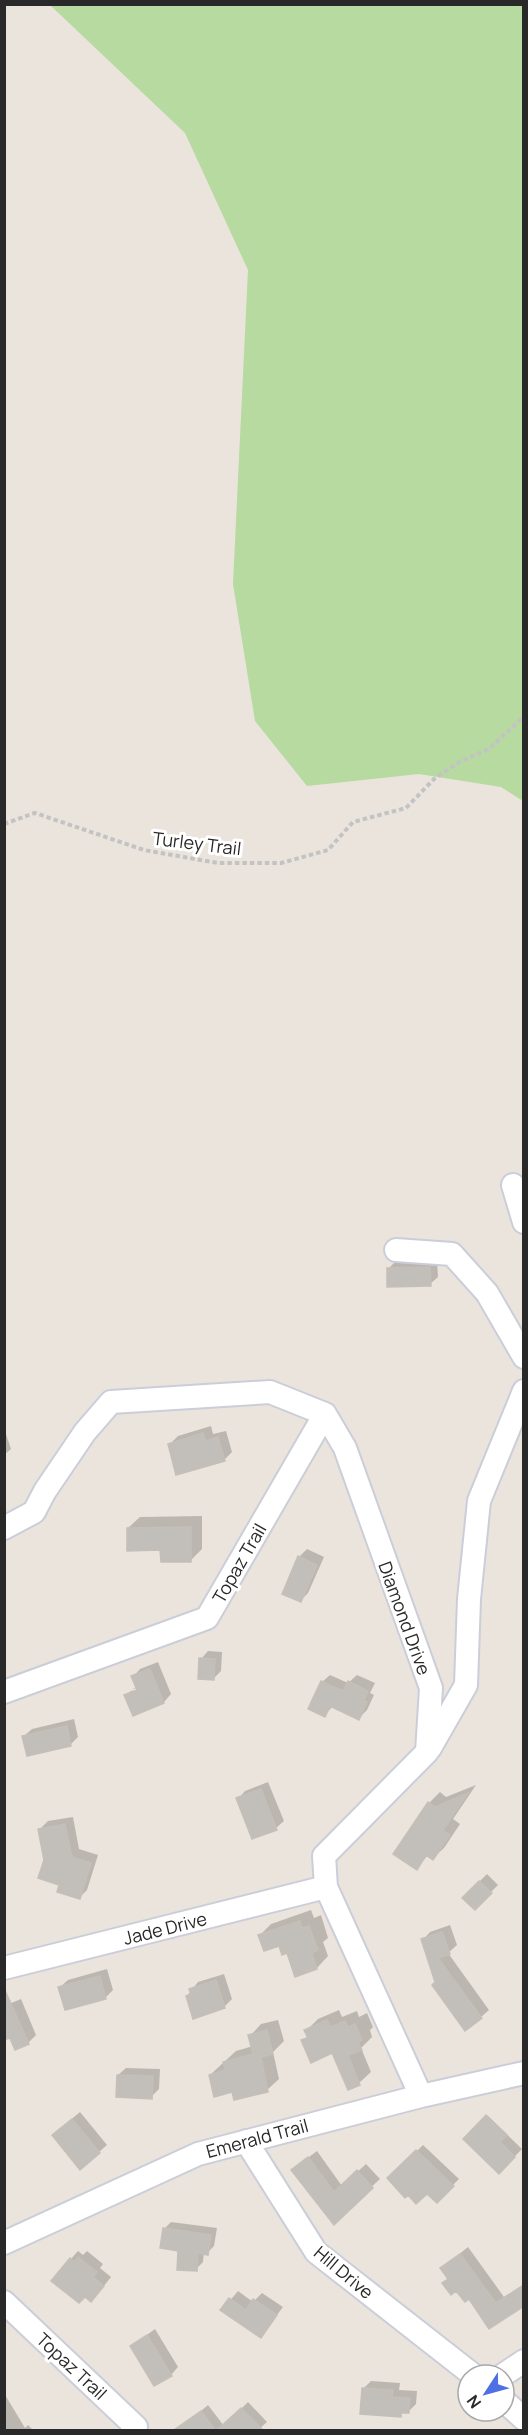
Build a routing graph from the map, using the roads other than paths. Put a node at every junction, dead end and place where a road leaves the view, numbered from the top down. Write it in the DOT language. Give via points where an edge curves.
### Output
graph roads {
  1 [pos="513,1185"];
  2 [pos="524,1222"];
  3 [pos="396,1250"];
  4 [pos="524,1357"];
  5 [pos="524,1391"];
  6 [pos="325,1414"];
  7 [pos="4,1528"];
  8 [pos="4,1692"];
  9 [pos="427,1752"];
  10 [pos="326,1887"];
  11 [pos="4,1968"];
  12 [pos="524,2073"];
  13 [pos="421,2096"];
  14 [pos="246,2141"];
  15 [pos="4,2243"];
  16 [pos="4,2302"];
  17 [pos="458,2363"];
  18 [pos="132,2430"];
  1 -- 2 [label="street"];
  3 -- 4 [label="street" via="452,1254 487,1293"];
  5 -- 9 [label="street" via="479,1501 469,1599 466,1685"];
  6 -- 7 [label="street" via="270,1392 111,1402 85,1432 34,1512"];
  6 -- 8 [label="street, Topaz Trail" via="207,1618"];
  6 -- 9 [label="street, Diamond Drive" via="345,1448 431,1688"];
  9 -- 10 [label="street" via="324,1856"];
  10 -- 11 [label="street, Jade Drive"];
  10 -- 13 [label="street"];
  12 -- 13 [label="street, Emerald Trail"];
  13 -- 14 [label="street, Emerald Trail"];
  14 -- 15 [label="street, Emerald Trail" via="198,2154"];
  14 -- 17 [label="street, Hill Drive" via="316,2252"];
  16 -- 18 [label="street, Topaz Trail" via="136,2427"];
}
